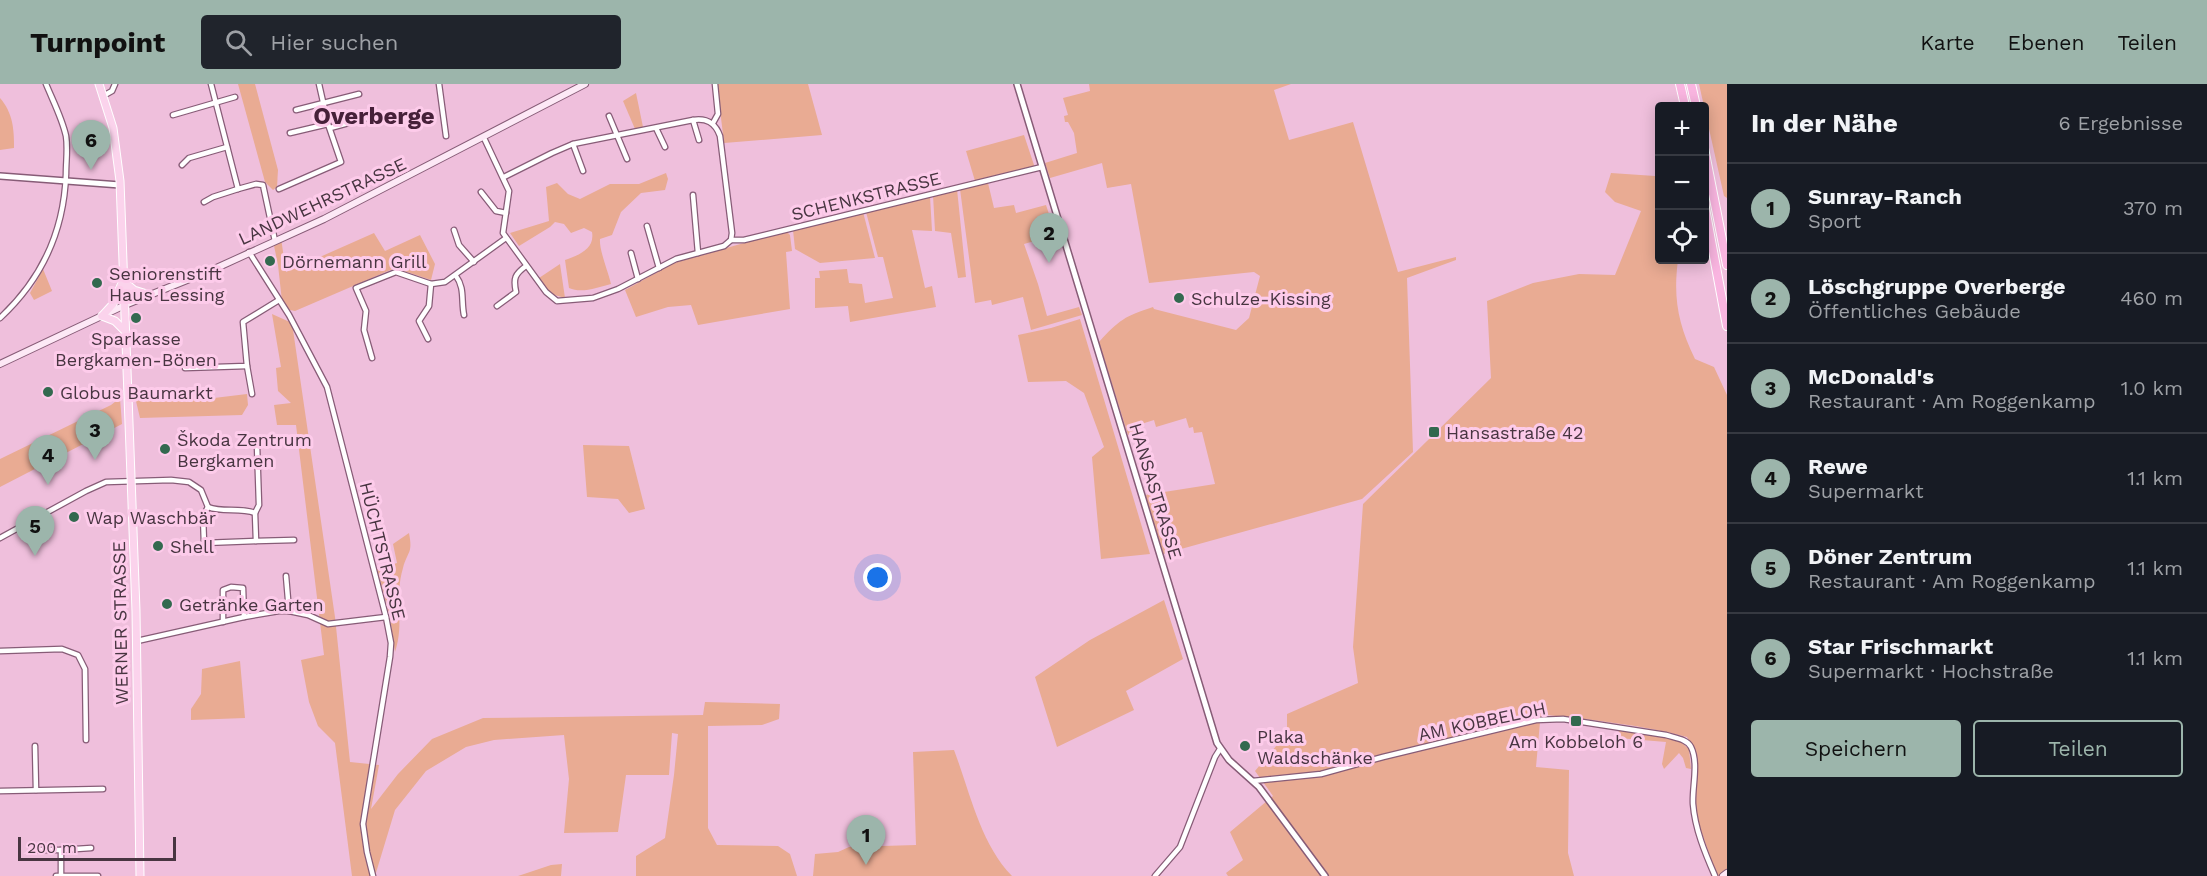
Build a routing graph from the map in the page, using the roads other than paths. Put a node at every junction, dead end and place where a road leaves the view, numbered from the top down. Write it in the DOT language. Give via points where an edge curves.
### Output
graph roads {
  1 [pos="46,84"];
  2 [pos="109,84"];
  3 [pos="115,84"];
  4 [pos="210,84"];
  5 [pos="319,84"];
  6 [pos="439,84"];
  7 [pos="585,84"];
  8 [pos="715,84"];
  9 [pos="1017,84"];
  10 [pos="1680,84"];
  11 [pos="1691,84"];
  12 [pos="100,85"];
  13 [pos="359,94"];
  14 [pos="104,96"];
  15 [pos="235,97"];
  16 [pos="1684,102"];
  17 [pos="1695,102"];
  18 [pos="215,103"];
  19 [pos="323,104"];
  20 [pos="296,110"];
  21 [pos="173,115"];
  22 [pos="609,116"];
  23 [pos="693,120"];
  24 [pos="377,121"];
  25 [pos="713,123"];
  26 [pos="329,126"];
  27 [pos="656,128"];
  28 [pos="290,133"];
  29 [pos="617,135"];
  30 [pos="446,136"];
  31 [pos="484,138"];
  32 [pos="699,140"];
  33 [pos="573,144"];
  34 [pos="227,147"];
  35 [pos="664,147"];
  36 [pos="1706,156"];
  37 [pos="627,159"];
  38 [pos="182,165"];
  39 [pos="1042,167"];
  40 [pos="583,171"];
  41 [pos="0,176"];
  42 [pos="504,177"];
  43 [pos="66,183"];
  44 [pos="120,185"];
  45 [pos="238,189"];
  46 [pos="279,189"];
  47 [pos="481,192"];
  48 [pos="693,195"];
  49 [pos="204,202"];
  50 [pos="1705,210"];
  51 [pos="506,213"];
  52 [pos="647,226"];
  53 [pos="454,230"];
  54 [pos="506,238"];
  55 [pos="731,240"];
  56 [pos="275,241"];
  57 [pos="249,252"];
  58 [pos="631,253"];
  59 [pos="698,253"];
  60 [pos="474,262"];
  61 [pos="1727,265"];
  62 [pos="526,266"];
  63 [pos="659,268"];
  64 [pos="456,276"];
  65 [pos="638,279"];
  66 [pos="123,280"];
  67 [pos="431,284"];
  68 [pos="150,294"];
  69 [pos="279,300"];
  70 [pos="125,305"];
  71 [pos="497,306"];
  72 [pos="464,315"];
  73 [pos="102,316"];
  74 [pos="0,318"];
  75 [pos="1727,326"];
  76 [pos="126,332"];
  77 [pos="428,339"];
  78 [pos="372,358"];
  79 [pos="0,364"];
  80 [pos="247,366"];
  81 [pos="185,368"];
  82 [pos="252,394"];
  83 [pos="249,440"];
  84 [pos="132,481"];
  85 [pos="208,507"];
  86 [pos="255,513"];
  87 [pos="0,538"];
  88 [pos="294,540"];
  89 [pos="256,541"];
  90 [pos="286,576"];
  91 [pos="290,611"];
  92 [pos="244,617"];
  93 [pos="386,617"];
  94 [pos="224,622"];
  95 [pos="137,641"];
  96 [pos="0,651"];
  97 [pos="86,740"];
  98 [pos="35,746"];
  99 [pos="1220,749"];
  100 [pos="1253,781"];
  101 [pos="104,789"];
  102 [pos="36,790"];
  103 [pos="0,792"];
  104 [pos="92,848"];
  105 [pos="35,850"];
  106 [pos="61,850"];
  107 [pos="1727,873"];
  108 [pos="59,876"];
  109 [pos="98,876"];
  110 [pos="140,876"];
  111 [pos="373,876"];
  112 [pos="1155,876"];
  113 [pos="1325,876"];
  114 [pos="1715,876"];
  115 [pos="1723,876"];
  1 -- 43 [label="street" via="66,138"];
  2 -- 12 [label="street"];
  3 -- 14 [label="street"];
  4 -- 18 [label="street"];
  5 -- 19 [label="street"];
  6 -- 30 [label="street"];
  7 -- 31 [label="main road, LANDWEHRSTRASSE"];
  8 -- 25 [label="street" via="718,114"];
  9 -- 39 [label="street, HANSASTRASSE"];
  10 -- 16 [label="highway"];
  11 -- 17 [label="highway"];
  12 -- 14 [label="main road, WERNER STRASSE"];
  13 -- 19 [label="street"];
  14 -- 44 [label="main road, WERNER STRASSE" via="113,128"];
  15 -- 18 [label="street"];
  18 -- 21 [label="street"];
  18 -- 34 [label="street"];
  19 -- 20 [label="street"];
  19 -- 26 [label="street"];
  22 -- 29 [label="street"];
  23 -- 25 [label="street"];
  23 -- 27 [label="street"];
  23 -- 32 [label="street"];
  24 -- 26 [label="street" via="366,118"];
  25 -- 55 [label="street" via="720,136"];
  26 -- 28 [label="street"];
  26 -- 46 [label="street" via="341,162"];
  27 -- 29 [label="street"];
  27 -- 35 [label="street"];
  29 -- 33 [label="street"];
  29 -- 37 [label="street"];
  31 -- 42 [label="street"];
  31 -- 56 [label="main road, LANDWEHRSTRASSE"];
  33 -- 40 [label="street"];
  33 -- 42 [label="street"];
  34 -- 38 [label="street" via="189,158"];
  34 -- 45 [label="street"];
  36 -- 61 [label="highway"];
  39 -- 55 [label="street, SCHENKSTRASSE"];
  39 -- 99 [label="street, HANSASTRASSE"];
  41 -- 43 [label="street"];
  42 -- 51 [label="street" via="509,191"];
  43 -- 44 [label="street"];
  43 -- 74 [label="street" via="57,228 39,272"];
  44 -- 66 [label="main road, WERNER STRASSE"];
  45 -- 49 [label="street"];
  45 -- 56 [label="street" via="263,185"];
  47 -- 51 [label="street" via="496,211"];
  48 -- 59 [label="street"];
  50 -- 75 [label="highway"];
  51 -- 54 [label="street"];
  52 -- 63 [label="street"];
  53 -- 60 [label="street" via="459,245"];
  54 -- 60 [label="street"];
  54 -- 62 [label="street"];
  55 -- 59 [label="street, SCHENKSTRASSE" via="724,246"];
  56 -- 57 [label="main road, LANDWEHRSTRASSE"];
  57 -- 68 [label="main road, LANDWEHRSTRASSE"];
  57 -- 69 [label="street, HÜCHTSTRASSE"];
  58 -- 65 [label="street"];
  59 -- 63 [label="street, SCHENKSTRASSE"];
  60 -- 64 [label="street"];
  62 -- 65 [label="street, SCHENKSTRASSE" via="557,301 593,298"];
  62 -- 71 [label="street" via="514,278 516,292"];
  63 -- 65 [label="street, SCHENKSTRASSE"];
  64 -- 67 [label="street"];
  64 -- 72 [label="street" via="462,288"];
  66 -- 68 [label="main road" via="134,290"];
  66 -- 70 [label="main road, WERNER STRASSE"];
  66 -- 73 [label="main road" via="113,304"];
  67 -- 77 [label="street" via="429,306 419,321"];
  67 -- 78 [label="street" via="396,272 356,288 366,311 364,330"];
  68 -- 70 [label="main road, LANDWEHRSTRASSE"];
  69 -- 80 [label="street" via="243,322"];
  69 -- 93 [label="street, HÜCHTSTRASSE" via="327,387"];
  70 -- 73 [label="main road, LANDWEHRSTRASSE"];
  70 -- 76 [label="main road, WERNER STRASSE"];
  73 -- 76 [label="main road" via="116,321"];
  73 -- 79 [label="main road, LANDWEHRSTRASSE"];
  76 -- 84 [label="main road, WERNER STRASSE"];
  80 -- 81 [label="street"];
  80 -- 82 [label="street"];
  83 -- 86 [label="street" via="257,445"];
  84 -- 85 [label="street" via="189,482 201,490"];
  84 -- 87 [label="street" via="97,485"];
  84 -- 95 [label="main road, WERNER STRASSE"];
  85 -- 86 [label="street"];
  85 -- 89 [label="street" via="203,516 204,543"];
  86 -- 89 [label="street"];
  88 -- 89 [label="street"];
  90 -- 91 [label="street"];
  91 -- 92 [label="street"];
  91 -- 93 [label="street" via="328,624"];
  92 -- 94 [label="street"];
  92 -- 94 [label="street" via="243,588 231,587 223,590"];
  93 -- 111 [label="street, HÜCHTSTRASSE" via="390,657 363,824"];
  94 -- 95 [label="street"];
  95 -- 110 [label="main road, WERNER STRASSE"];
  96 -- 97 [label="street" via="62,649 78,655 85,669"];
  98 -- 102 [label="street"];
  99 -- 100 [label="street, HANSASTRASSE"];
  99 -- 112 [label="street" via="1180,847"];
  100 -- 113 [label="street, HANSASTRASSE"];
  100 -- 114 [label="street, AM KOBBELOH" via="1322,774 1548,719 1666,735 1683,740 1692,748 1694,810"];
  101 -- 102 [label="street"];
  102 -- 103 [label="street"];
  104 -- 106 [label="street"];
  105 -- 106 [label="street"];
  106 -- 108 [label="street"];
  107 -- 115 [label="main road"];
  108 -- 109 [label="street"];
}
